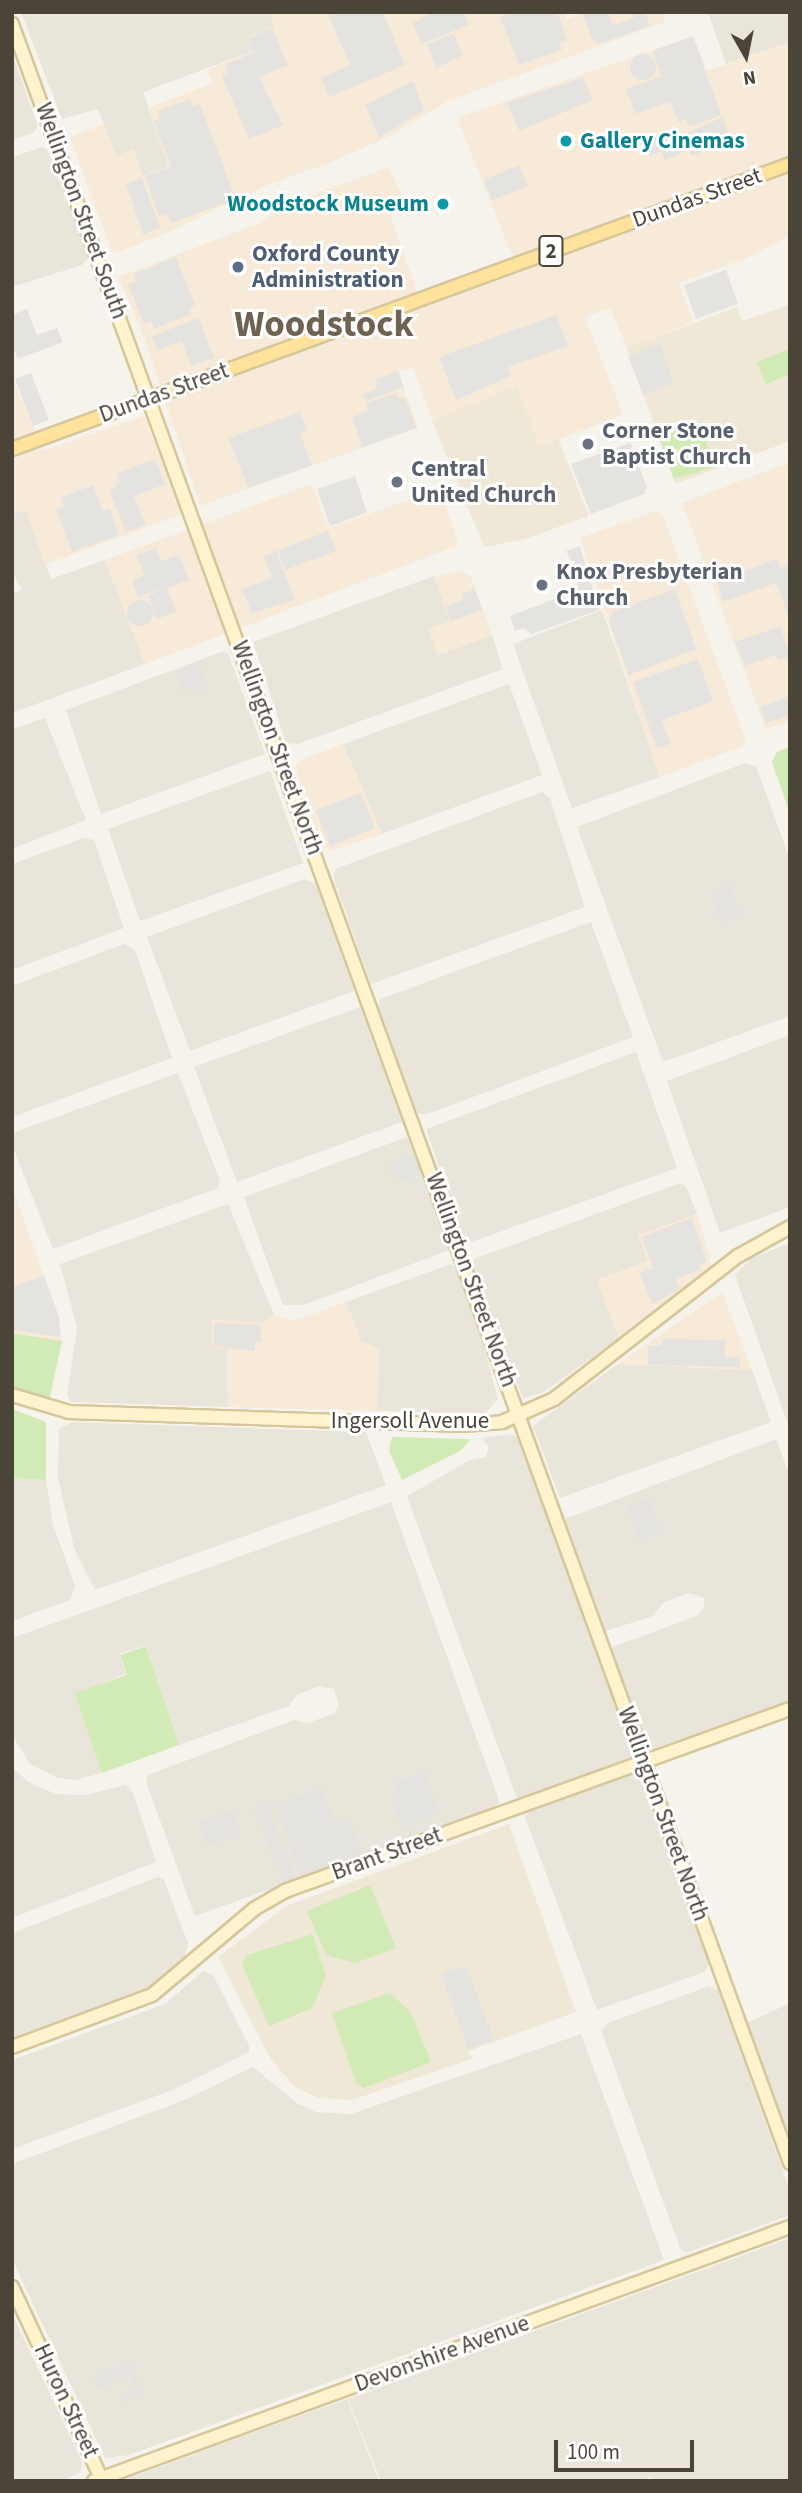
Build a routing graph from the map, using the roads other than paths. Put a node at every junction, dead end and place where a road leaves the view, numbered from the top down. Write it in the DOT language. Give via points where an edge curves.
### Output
graph roads {
  1 [pos="12,24"];
  2 [pos="790,164"];
  3 [pos="149,399"];
  4 [pos="12,449"];
  5 [pos="790,1227"];
  6 [pos="12,1395"];
  7 [pos="520,1416"];
  8 [pos="790,1709"];
  9 [pos="644,1761"];
  10 [pos="12,2047"];
  11 [pos="790,2163"];
  12 [pos="790,2227"];
  13 [pos="12,2287"];
  14 [pos="97,2479"];
  1 -- 3 [label="main road, Wellington Street South"];
  2 -- 3 [label="main road, Dundas Street / 2"];
  3 -- 4 [label="main road, Dundas Street / 2"];
  3 -- 7 [label="main road, Wellington Street North"];
  5 -- 7 [label="main road, Ingersoll Avenue" via="738,1256 554,1400"];
  6 -- 7 [label="main road, Ingersoll Avenue" via="47,1408 81,1413 463,1425"];
  7 -- 9 [label="main road, Wellington Street North"];
  8 -- 9 [label="main road, Brant Street"];
  9 -- 10 [label="main road, Brant Street" via="285,1891 254,1909 152,1995"];
  9 -- 11 [label="main road, Wellington Street North"];
  12 -- 14 [label="main road, Devonshire Avenue"];
  13 -- 14 [label="main road, Huron Street"];
}
